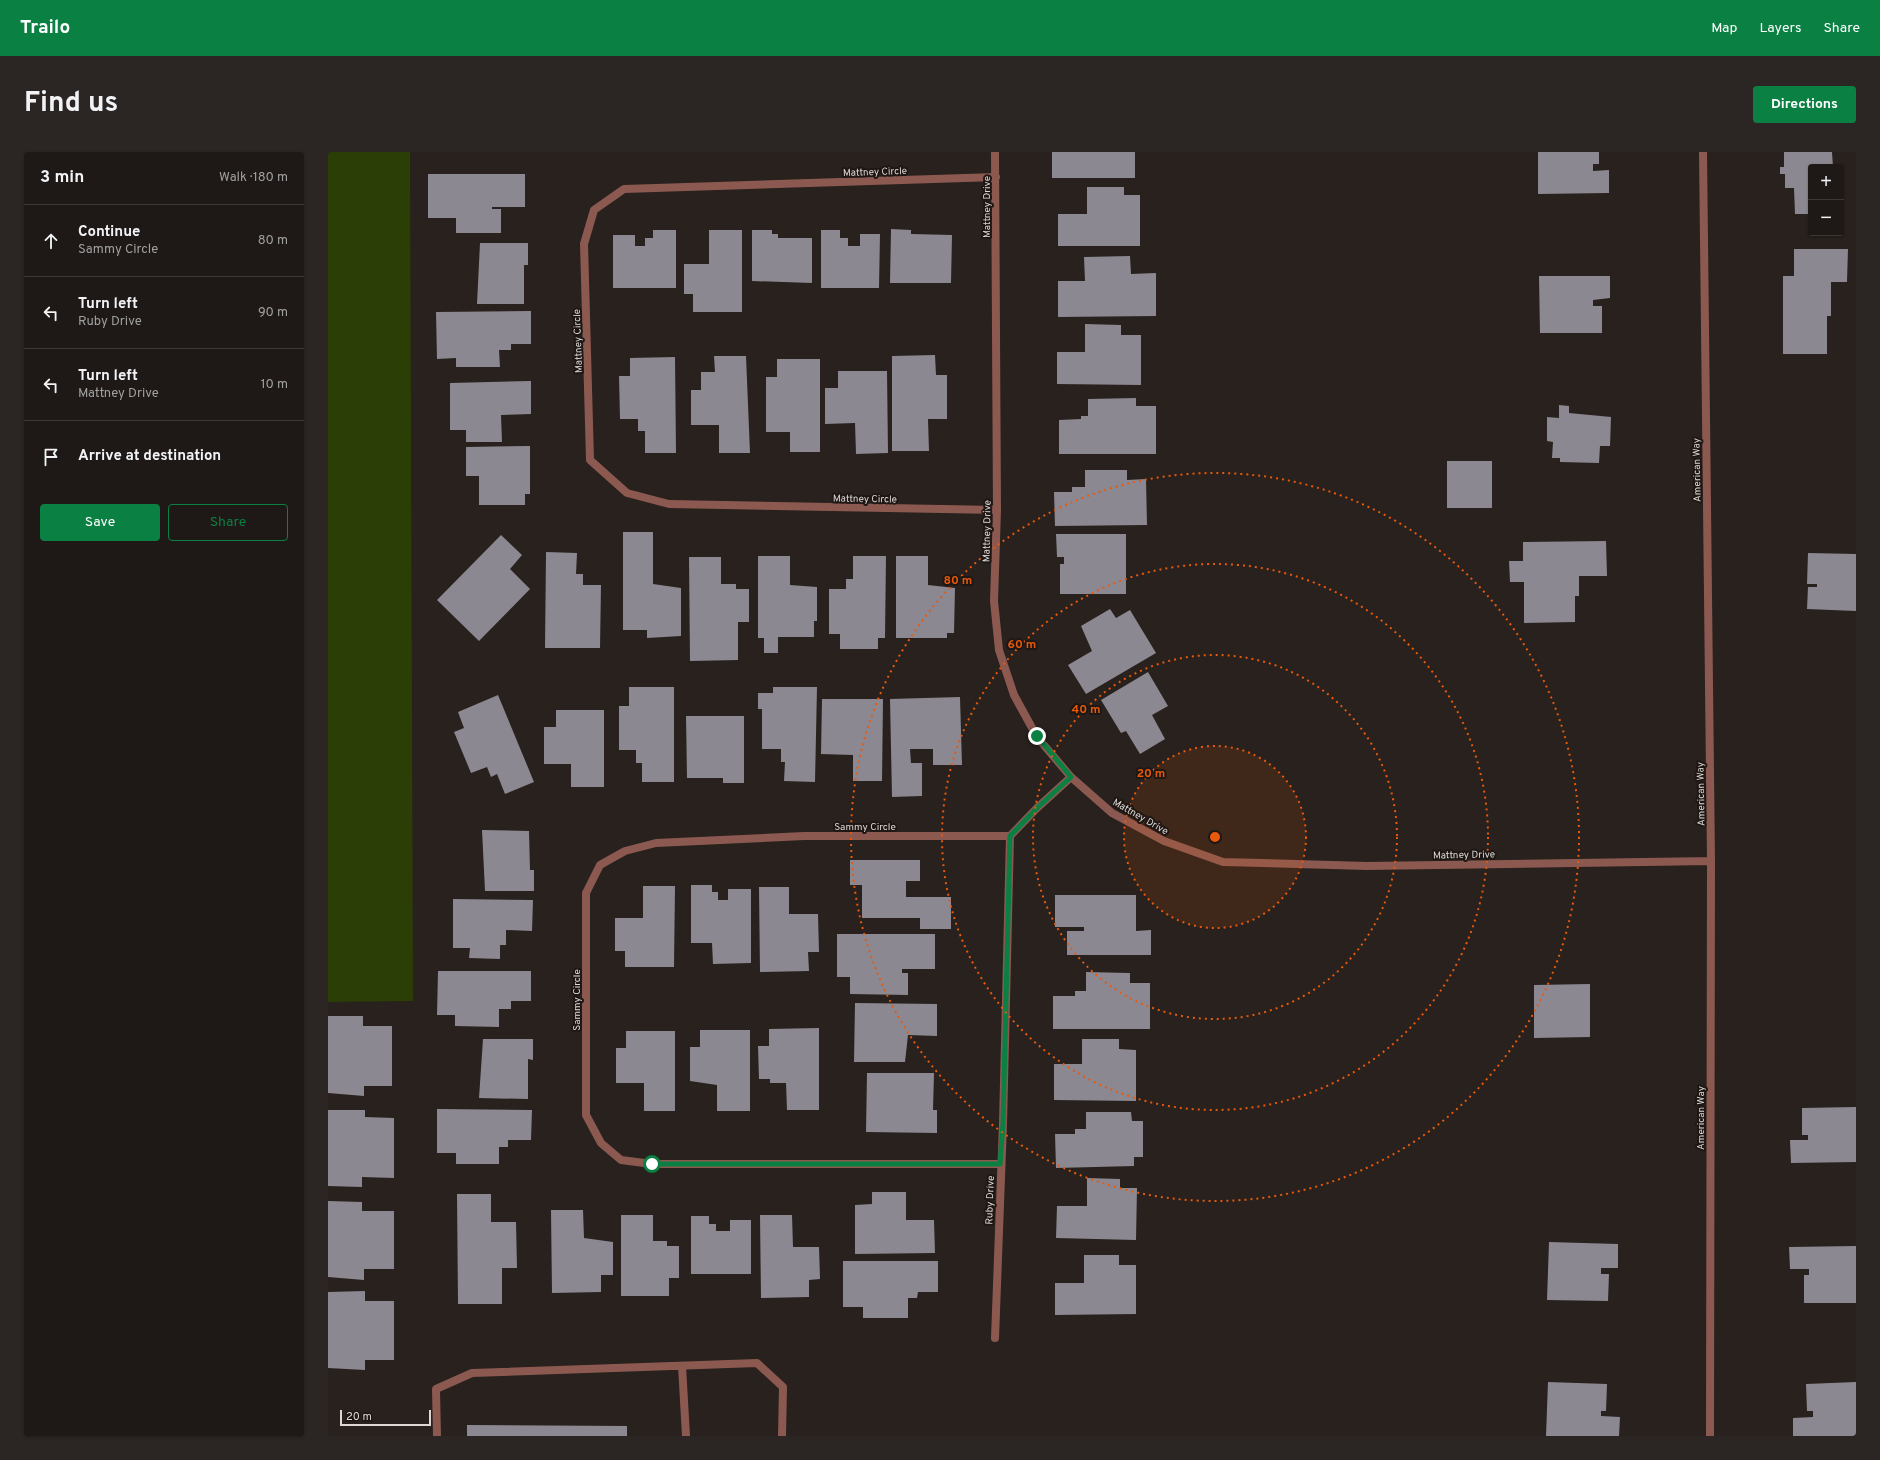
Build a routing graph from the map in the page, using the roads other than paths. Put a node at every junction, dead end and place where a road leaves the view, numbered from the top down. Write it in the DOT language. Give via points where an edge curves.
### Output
graph roads {
  1 [pos="995,152"];
  2 [pos="1702,152"];
  3 [pos="996,177"];
  4 [pos="997,510"];
  5 [pos="1071,777"];
  6 [pos="1010,836"];
  7 [pos="1711,861"];
  8 [pos="1000,1164"];
  9 [pos="995,1338"];
  10 [pos="682,1366"];
  11 [pos="437,1436"];
  12 [pos="686,1436"];
  13 [pos="782,1436"];
  14 [pos="1710,1436"];
  1 -- 3 [label="street, Mattney Drive"];
  2 -- 7 [label="street, American Way"];
  3 -- 4 [label="street, Mattney Drive"];
  3 -- 4 [label="street, Mattney Circle" via="624,189 594,210 584,244 590,460 627,493 669,504"];
  4 -- 5 [label="street, Mattney Drive" via="994,601 999,650 1014,695 1037,736"];
  5 -- 6 [label="street"];
  5 -- 7 [label="street, Mattney Drive" via="1112,813 1164,841 1223,862 1367,866"];
  6 -- 8 [label="street, Ruby Drive"];
  6 -- 8 [label="street, Sammy Circle" via="804,836 656,844 625,850 600,865 586,893 586,1115 601,1143 621,1160 660,1164"];
  7 -- 14 [label="street, American Way"];
  8 -- 9 [label="street, Ruby Drive"];
  10 -- 11 [label="street" via="472,1373 436,1389"];
  10 -- 12 [label="street"];
  10 -- 13 [label="street" via="757,1364 783,1387"];
}
